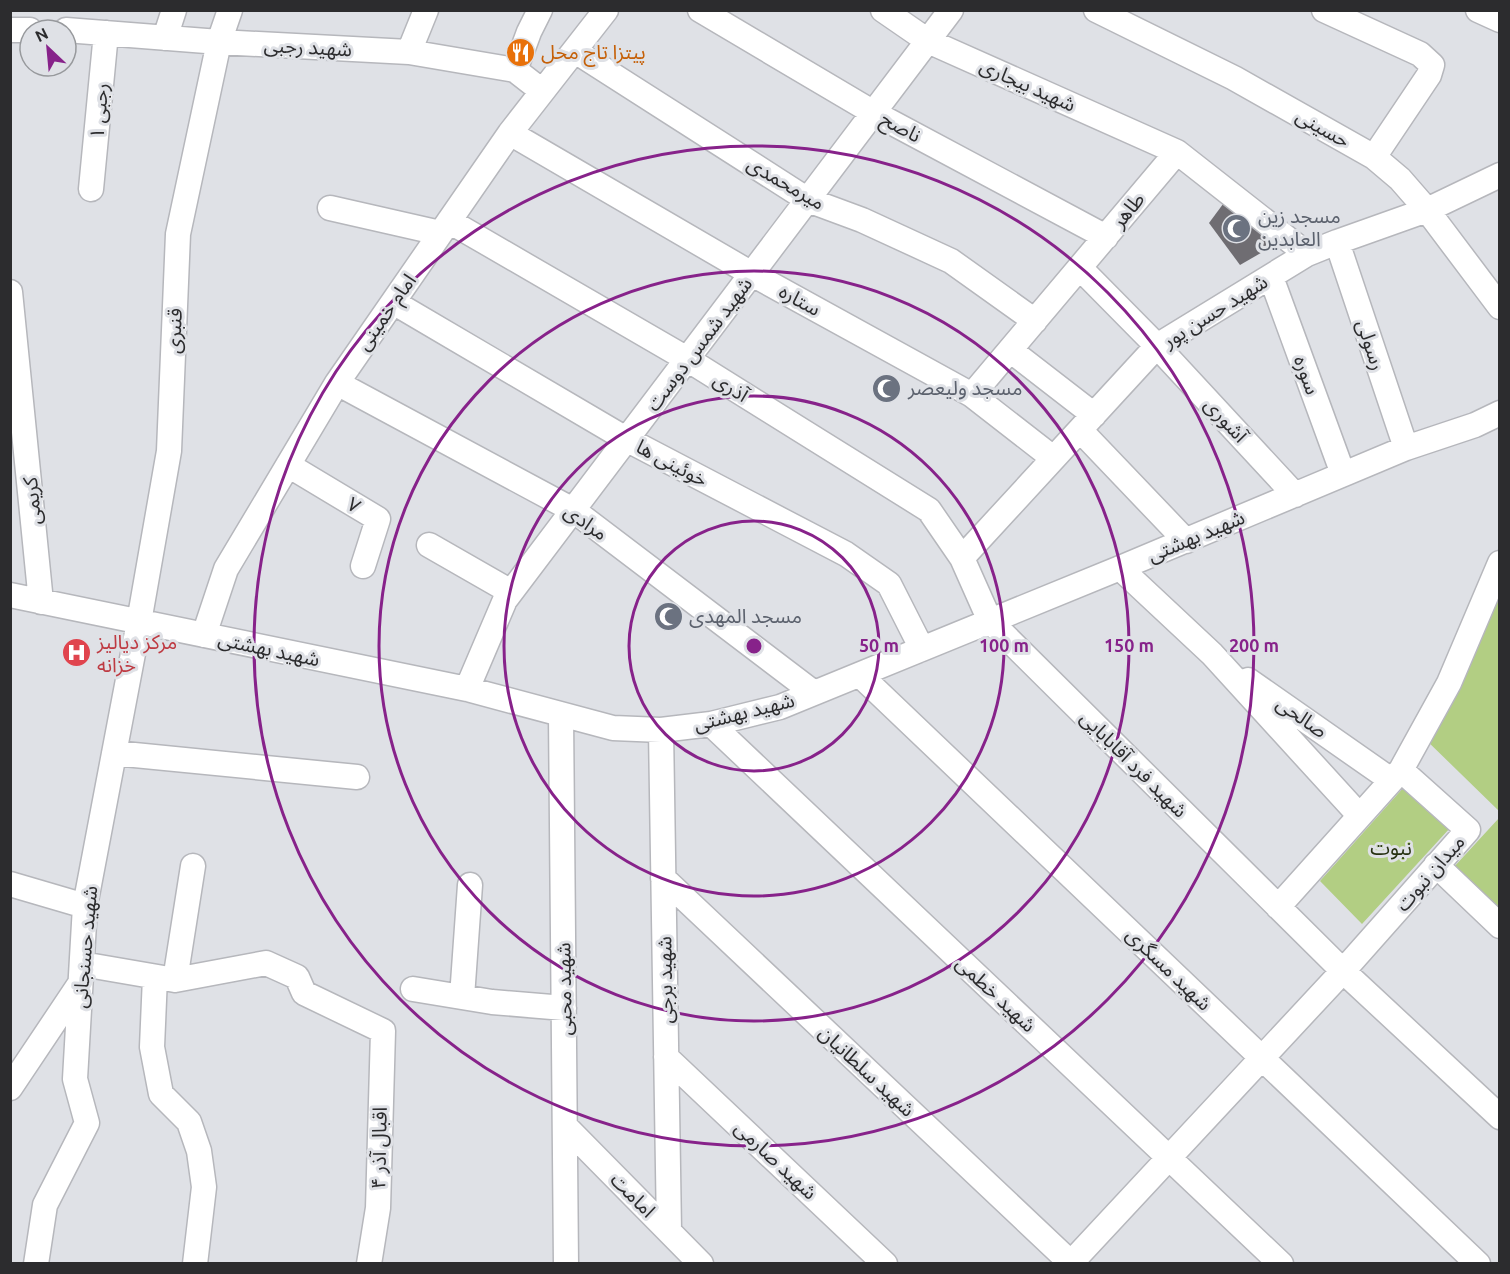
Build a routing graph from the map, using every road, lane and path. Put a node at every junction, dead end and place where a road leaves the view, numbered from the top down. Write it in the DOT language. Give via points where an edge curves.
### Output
graph roads {
  1 [pos="174,10"];
  2 [pos="230,10"];
  3 [pos="426,10"];
  4 [pos="540,10"];
  5 [pos="606,10"];
  6 [pos="700,10"];
  7 [pos="883,10"];
  8 [pos="951,10"];
  9 [pos="1096,10"];
  10 [pos="1324,10"];
  11 [pos="1478,10"];
  12 [pos="1500,20"];
  13 [pos="78,26"];
  14 [pos="106,33"];
  15 [pos="165,38"];
  16 [pos="928,41"];
  17 [pos="219,42"];
  18 [pos="574,51"];
  19 [pos="409,52"];
  20 [pos="515,70"];
  21 [pos="542,91"];
  22 [pos="874,113"];
  23 [pos="510,133"];
  24 [pos="1177,152"];
  25 [pos="1374,157"];
  26 [pos="1500,175"];
  27 [pos="91,189"];
  28 [pos="808,200"];
  29 [pos="330,208"];
  30 [pos="1427,210"];
  31 [pos="445,227"];
  32 [pos="1106,237"];
  33 [pos="1337,242"];
  34 [pos="1307,254"];
  35 [pos="1080,268"];
  36 [pos="752,274"];
  37 [pos="1271,277"];
  38 [pos="10,292"];
  39 [pos="393,302"];
  40 [pos="1500,307"];
  41 [pos="1035,321"];
  42 [pos="1157,346"];
  43 [pos="1010,350"];
  44 [pos="687,359"];
  45 [pos="337,382"];
  46 [pos="972,394"];
  47 [pos="1500,413"];
  48 [pos="17,415"];
  49 [pos="1087,422"];
  50 [pos="1500,423"];
  51 [pos="1475,425"];
  52 [pos="626,439"];
  53 [pos="1406,448"];
  54 [pos="1053,458"];
  55 [pos="288,465"];
  56 [pos="1343,474"];
  57 [pos="1295,495"];
  58 [pos="573,510"];
  59 [pos="1186,540"];
  60 [pos="429,545"];
  61 [pos="962,558"];
  62 [pos="1500,563"];
  63 [pos="363,566"];
  64 [pos="1120,568"];
  65 [pos="511,592"];
  66 [pos="10,595"];
  67 [pos="41,602"];
  68 [pos="990,621"];
  69 [pos="139,622"];
  70 [pos="204,635"];
  71 [pos="922,649"];
  72 [pos="1212,654"];
  73 [pos="860,675"];
  74 [pos="467,689"];
  75 [pos="814,693"];
  76 [pos="561,715"];
  77 [pos="711,724"];
  78 [pos="661,730"];
  79 [pos="114,753"];
  80 [pos="1396,775"];
  81 [pos="357,777"];
  82 [pos="1359,815"];
  83 [pos="1436,865"];
  84 [pos="193,866"];
  85 [pos="663,878"];
  86 [pos="10,884"];
  87 [pos="470,885"];
  88 [pos="85,906"];
  89 [pos="1278,906"];
  90 [pos="1500,926"];
  91 [pos="1344,971"];
  92 [pos="81,974"];
  93 [pos="165,979"];
  94 [pos="413,989"];
  95 [pos="462,997"];
  96 [pos="564,1008"];
  97 [pos="666,1057"];
  98 [pos="1262,1058"];
  99 [pos="10,1088"];
  100 [pos="1500,1117"];
  101 [pos="565,1126"];
  102 [pos="1169,1158"];
  103 [pos="669,1231"];
  104 [pos="36,1263"];
  105 [pos="195,1263"];
  106 [pos="369,1263"];
  107 [pos="566,1263"];
  108 [pos="701,1263"];
  109 [pos="885,1263"];
  110 [pos="1071,1263"];
  111 [pos="1281,1263"];
  112 [pos="1478,1263"];
  1 -- 15 [label="street"];
  2 -- 17 [label="street, قنبری"];
  3 -- 19 [label="street"];
  4 -- 20 [label="street"];
  5 -- 18 [label="street, امام خمینی"];
  6 -- 22 [label="street, ناصح"];
  7 -- 16 [label="street, شهید بیجاری"];
  8 -- 16 [label="street, شهید شمس دوست"];
  9 -- 25 [label="street, حسینی" via="1234,78"];
  10 -- 25 [label="street" via="1420,54 1432,65"];
  11 -- 12 [label="street"];
  13 -- 14 [label="street, شهید رجبی"];
  14 -- 15 [label="street, شهید رجبی"];
  14 -- 27 [label="street, رجبی ۱"];
  15 -- 17 [label="street, شهید رجبی"];
  16 -- 22 [label="street, شهید شمس دوست"];
  16 -- 24 [label="street, شهید بیجاری"];
  17 -- 19 [label="street, شهید رجبی"];
  17 -- 69 [label="street, قنبری" via="178,234 169,451"];
  18 -- 21 [label="street, امام خمینی"];
  18 -- 28 [label="street, میرمحمدی"];
  19 -- 20 [label="street, شهید رجبی"];
  20 -- 21 [label="street, شهید رجبی"];
  21 -- 23 [label="street, امام خمینی"];
  22 -- 28 [label="street, شهید شمس دوست"];
  22 -- 32 [label="street, ناصح"];
  23 -- 31 [label="street, امام خمینی"];
  23 -- 36 [label="street, ستاره"];
  24 -- 32 [label="street, طاهر"];
  24 -- 34 [label="street"];
  25 -- 30 [label="street, حسینی"];
  26 -- 30 [label="street, شهید حسن پور"];
  28 -- 36 [label="street, شهید شمس دوست"];
  28 -- 41 [label="street, میرمحمدی" via="951,261"];
  29 -- 31 [label="street, آذری"];
  30 -- 33 [label="street, شهید حسن پور"];
  30 -- 40 [label="street, حسینی"];
  31 -- 39 [label="street, امام خمینی"];
  31 -- 44 [label="street, آذری"];
  32 -- 35 [label="street, طاهر"];
  33 -- 34 [label="street, شهید حسن پور"];
  33 -- 53 [label="street, رسولی"];
  34 -- 37 [label="street, شهید حسن پور"];
  35 -- 41 [label="street, طاهر"];
  35 -- 42 [label="street, آشوری"];
  36 -- 44 [label="street, شهید شمس دوست"];
  36 -- 46 [label="street, ستاره"];
  37 -- 42 [label="street, شهید حسن پور"];
  37 -- 56 [label="street, سوره"];
  38 -- 48 [label="street, کریمی"];
  39 -- 45 [label="street, امام خمینی"];
  39 -- 52 [label="street, خوئینی ها"];
  41 -- 43 [label="street, طاهر"];
  42 -- 49 [label="street, شهید حسن پور"];
  42 -- 57 [label="street, آشوری"];
  43 -- 46 [label="street, طاهر"];
  43 -- 49 [label="street"];
  44 -- 52 [label="street, شهید شمس دوست"];
  44 -- 61 [label="street, آذری" via="929,510"];
  45 -- 55 [label="street, امام خمینی"];
  45 -- 58 [label="street, مرادی"];
  46 -- 54 [label="street, ستاره"];
  47 -- 51 [label="street, شهید بهشتی"];
  48 -- 67 [label="street, کریمی"];
  49 -- 54 [label="street, شهید حسن پور"];
  49 -- 59 [label="street"];
  50 -- 51 [label="street, شهید بهشتی"];
  51 -- 53 [label="street, شهید بهشتی"];
  52 -- 58 [label="street, شهید شمس دوست"];
  52 -- 71 [label="street, خوئینی ها" via="846,554 889,584"];
  53 -- 56 [label="street, شهید بهشتی"];
  54 -- 61 [label="street, شهید حسن پور"];
  55 -- 63 [label="street, ۷" via="378,519"];
  55 -- 70 [label="street, امام خمینی" via="226,569"];
  56 -- 57 [label="street, شهید بهشتی"];
  57 -- 59 [label="street, شهید بهشتی"];
  58 -- 65 [label="street, شهید شمس دوست"];
  58 -- 75 [label="street, مرادی"];
  59 -- 64 [label="street, شهید بهشتی"];
  60 -- 65 [label="street"];
  61 -- 68 [label="street"];
  62 -- 80 [label="street" via="1449,683"];
  64 -- 68 [label="street, شهید بهشتی"];
  64 -- 72 [label="street, صالحی"];
  65 -- 74 [label="street, شهید شمس دوست"];
  66 -- 67 [label="street, شهید بهشتی"];
  67 -- 69 [label="street, شهید بهشتی"];
  68 -- 71 [label="street, شهید بهشتی"];
  68 -- 89 [label="street, شهید فرد آقابابایی"];
  69 -- 70 [label="street, شهید بهشتی"];
  69 -- 79 [label="street, شهید حسنجانی"];
  70 -- 74 [label="street, شهید بهشتی"];
  71 -- 73 [label="street, شهید بهشتی"];
  72 -- 80 [label="street, صالحی"];
  72 -- 82 [label="street, صالحی"];
  73 -- 75 [label="street, شهید بهشتی"];
  73 -- 98 [label="street, شهید مسگری"];
  74 -- 76 [label="street, شهید بهشتی"];
  75 -- 77 [label="street, شهید بهشتی" via="780,707"];
  76 -- 78 [label="street, شهید بهشتی" via="614,728"];
  76 -- 96 [label="street, شهید محبی"];
  77 -- 78 [label="street, شهید بهشتی"];
  77 -- 102 [label="street, شهید خطمی"];
  78 -- 85 [label="street, شهید برجی"];
  79 -- 81 [label="street"];
  79 -- 88 [label="street, شهید حسنجانی"];
  80 -- 82 [label="street"];
  80 -- 83 [label="street, میدان نبوت" via="1468,830"];
  82 -- 89 [label="street"];
  83 -- 90 [label="street"];
  83 -- 91 [label="street, میدان نبوت"];
  84 -- 93 [label="street"];
  85 -- 97 [label="street, شهید برجی"];
  85 -- 110 [label="street, شهید سلطانیان"];
  86 -- 88 [label="street"];
  87 -- 95 [label="street"];
  88 -- 92 [label="street, شهید حسنجانی"];
  89 -- 91 [label="street"];
  91 -- 98 [label="street"];
  91 -- 100 [label="street"];
  92 -- 93 [label="street"];
  92 -- 99 [label="street"];
  92 -- 104 [label="street, شهید حسنجانی" via="75,1079 87,1123 45,1205"];
  93 -- 105 [label="street" via="152,1047 161,1094 189,1122 199,1151 204,1187"];
  93 -- 106 [label="street, اقبال آذر ۴" via="266,963 297,977 304,993 383,1031 378,1208"];
  94 -- 95 [label="street"];
  95 -- 96 [label="street"];
  96 -- 101 [label="street, شهید محبی"];
  97 -- 103 [label="street, شهید برجی"];
  97 -- 109 [label="street, شهید صارمی"];
  98 -- 102 [label="street"];
  98 -- 112 [label="street, شهید مسگری"];
  101 -- 103 [label="street, امامت"];
  101 -- 107 [label="street, شهید محبی"];
  102 -- 110 [label="street"];
  102 -- 111 [label="street, شهید خطمی"];
  103 -- 108 [label="street, امامت"];
}
